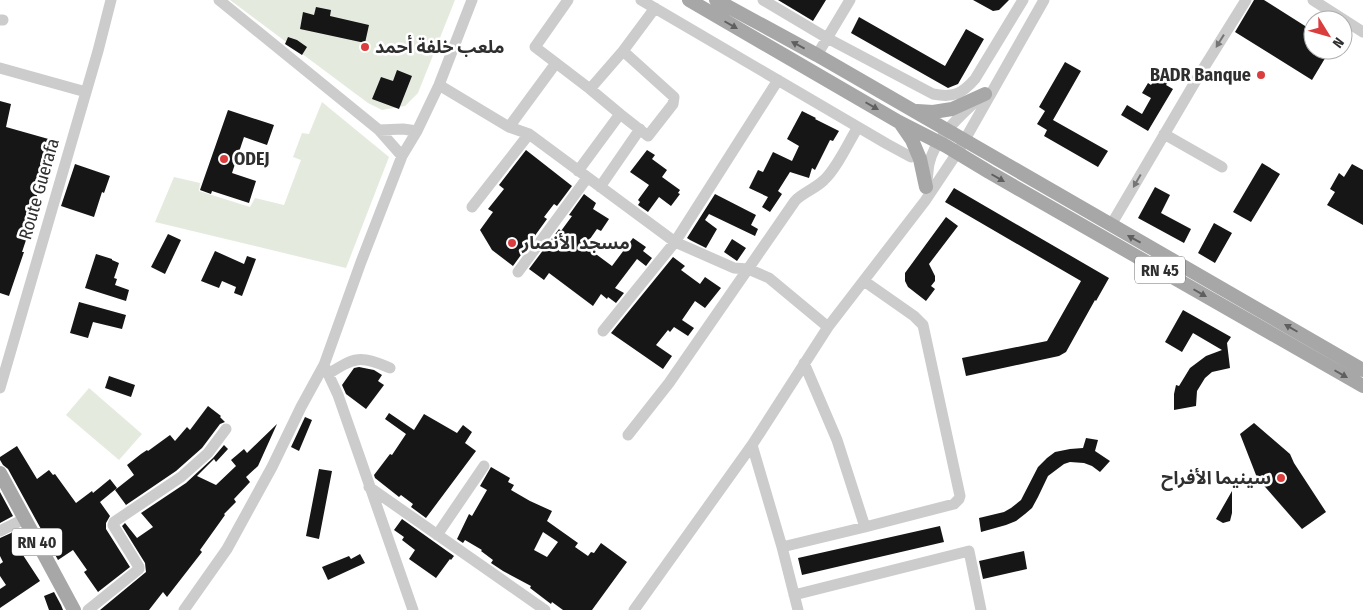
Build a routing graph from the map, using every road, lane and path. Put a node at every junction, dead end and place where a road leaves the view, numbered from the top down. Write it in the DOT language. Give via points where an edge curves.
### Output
graph roads {
  1 [pos="111,0"];
  2 [pos="219,0"];
  3 [pos="472,0"];
  4 [pos="568,0"];
  5 [pos="641,0"];
  6 [pos="689,0"];
  7 [pos="716,0"];
  8 [pos="763,0"];
  9 [pos="850,0"];
  10 [pos="1023,0"];
  11 [pos="1044,0"];
  12 [pos="1246,0"];
  13 [pos="1313,0"];
  14 [pos="737,5"];
  15 [pos="655,8"];
  16 [pos="1012,20"];
  17 [pos="1027,31"];
  18 [pos="1363,32"];
  19 [pos="827,38"];
  20 [pos="623,51"];
  21 [pos="818,55"];
  22 [pos="556,63"];
  23 [pos="0,68"];
  24 [pos="778,80"];
  25 [pos="439,85"];
  26 [pos="590,89"];
  27 [pos="990,90"];
  28 [pos="86,92"];
  29 [pos="913,111"];
  30 [pos="620,114"];
  31 [pos="899,122"];
  32 [pos="858,127"];
  33 [pos="509,128"];
  34 [pos="640,129"];
  35 [pos="379,130"];
  36 [pos="417,131"];
  37 [pos="529,134"];
  38 [pos="1164,134"];
  39 [pos="943,136"];
  40 [pos="964,140"];
  41 [pos="956,153"];
  42 [pos="918,154"];
  43 [pos="402,156"];
  44 [pos="1222,168"];
  45 [pos="582,174"];
  46 [pos="600,187"];
  47 [pos="925,194"];
  48 [pos="472,207"];
  49 [pos="1111,225"];
  50 [pos="675,242"];
  51 [pos="1164,255"];
  52 [pos="1156,268"];
  53 [pos="748,269"];
  54 [pos="518,272"];
  55 [pos="864,280"];
  56 [pos="828,327"];
  57 [pos="603,331"];
  58 [pos="804,363"];
  59 [pos="390,368"];
  60 [pos="326,370"];
  61 [pos="1363,370"];
  62 [pos="1363,386"];
  63 [pos="0,388"];
  64 [pos="226,429"];
  65 [pos="628,435"];
  66 [pos="752,445"];
  67 [pos="484,466"];
  68 [pos="0,473"];
  69 [pos="370,488"];
  70 [pos="24,519"];
  71 [pos="865,527"];
  72 [pos="0,531"];
  73 [pos="438,535"];
  74 [pos="782,547"];
  75 [pos="794,595"];
  76 [pos="74,610"];
  77 [pos="88,610"];
  78 [pos="184,610"];
  79 [pos="413,610"];
  80 [pos="545,610"];
  81 [pos="634,610"];
  82 [pos="798,610"];
  83 [pos="981,610"];
  1 -- 28 [label="street, Route Guerafa"];
  2 -- 35 [label="street"];
  3 -- 25 [label="street"];
  4 -- 22 [label="street" via="535,47"];
  5 -- 15 [label="street"];
  6 -- 31 [label="main road, RN 45, one-way"];
  7 -- 14 [label="main road, RN 45"];
  8 -- 19 [label="street"];
  9 -- 19 [label="street"];
  10 -- 16 [label="street"];
  11 -- 17 [label="street"];
  12 -- 38 [label="street, one-way"];
  13 -- 18 [label="street"];
  21 -- 14 [label="main road, RN 45, one-way"];
  15 -- 20 [label="street"];
  15 -- 24 [label="street"];
  16 -- 17 [label="street"];
  16 -- 19 [label="street" via="967,88 944,96 933,94"];
  17 -- 27 [label="street"];
  19 -- 21 [label="street"];
  20 -- 26 [label="street"];
  20 -- 34 [label="street" via="674,97 673,104 648,136"];
  21 -- 29 [label="main road, RN 45"];
  22 -- 26 [label="street"];
  22 -- 33 [label="street"];
  23 -- 28 [label="street"];
  24 -- 32 [label="street"];
  24 -- 50 [label="street"];
  25 -- 33 [label="street"];
  25 -- 36 [label="street"];
  26 -- 30 [label="street"];
  27 -- 29 [label="main road" via="952,109"];
  27 -- 39 [label="street"];
  27 -- 40 [label="street"];
  28 -- 63 [label="street, Route Guerafa"];
  29 -- 39 [label="main road, RN 45"];
  30 -- 34 [label="street"];
  30 -- 45 [label="street"];
  31 -- 39 [label="main road, RN 45"];
  31 -- 42 [label="main road"];
  32 -- 42 [label="street" via="912,157"];
  32 -- 53 [label="street" via="829,176 795,201"];
  33 -- 37 [label="street"];
  34 -- 46 [label="street"];
  35 -- 36 [label="street"];
  35 -- 43 [label="street"];
  36 -- 43 [label="street"];
  37 -- 45 [label="street"];
  37 -- 48 [label="street"];
  38 -- 44 [label="street"];
  38 -- 49 [label="street, one-way"];
  39 -- 40 [label="main road, RN 45"];
  39 -- 41 [label="main road, RN 45"];
  39 -- 47 [label="street" via="929,163"];
  40 -- 41 [label="street"];
  40 -- 49 [label="main road, RN 45"];
  41 -- 47 [label="street"];
  41 -- 52 [label="main road, RN 45, one-way"];
  42 -- 47 [label="main road"];
  43 -- 60 [label="street" via="361,262"];
  45 -- 46 [label="street"];
  45 -- 54 [label="street"];
  46 -- 50 [label="street"];
  47 -- 55 [label="street"];
  51 -- 49 [label="main road, RN 45, one-way"];
  50 -- 53 [label="street" via="734,268"];
  50 -- 57 [label="street"];
  51 -- 52 [label="main road"];
  61 -- 51 [label="main road, RN 45, one-way"];
  52 -- 62 [label="main road, RN 45, one-way"];
  53 -- 56 [label="street" via="769,278"];
  53 -- 65 [label="street"];
  55 -- 56 [label="street"];
  55 -- 71 [label="street" via="923,325 960,496 954,504"];
  56 -- 58 [label="street"];
  58 -- 66 [label="street"];
  58 -- 71 [label="street" via="837,440"];
  59 -- 60 [label="street" via="356,359"];
  60 -- 69 [label="street" via="338,395"];
  60 -- 78 [label="street" via="301,407 227,549"];
  64 -- 77 [label="street" via="208,453 187,472 113,522 139,569"];
  66 -- 74 [label="street"];
  66 -- 81 [label="street"];
  67 -- 73 [label="street"];
  68 -- 70 [label="main road, RN 40"];
  69 -- 73 [label="street"];
  69 -- 79 [label="street"];
  70 -- 72 [label="street"];
  70 -- 76 [label="main road, RN 40"];
  71 -- 74 [label="street"];
  73 -- 80 [label="street"];
  74 -- 75 [label="street"];
  75 -- 82 [label="street"];
  75 -- 83 [label="street" via="969,551"];
}
